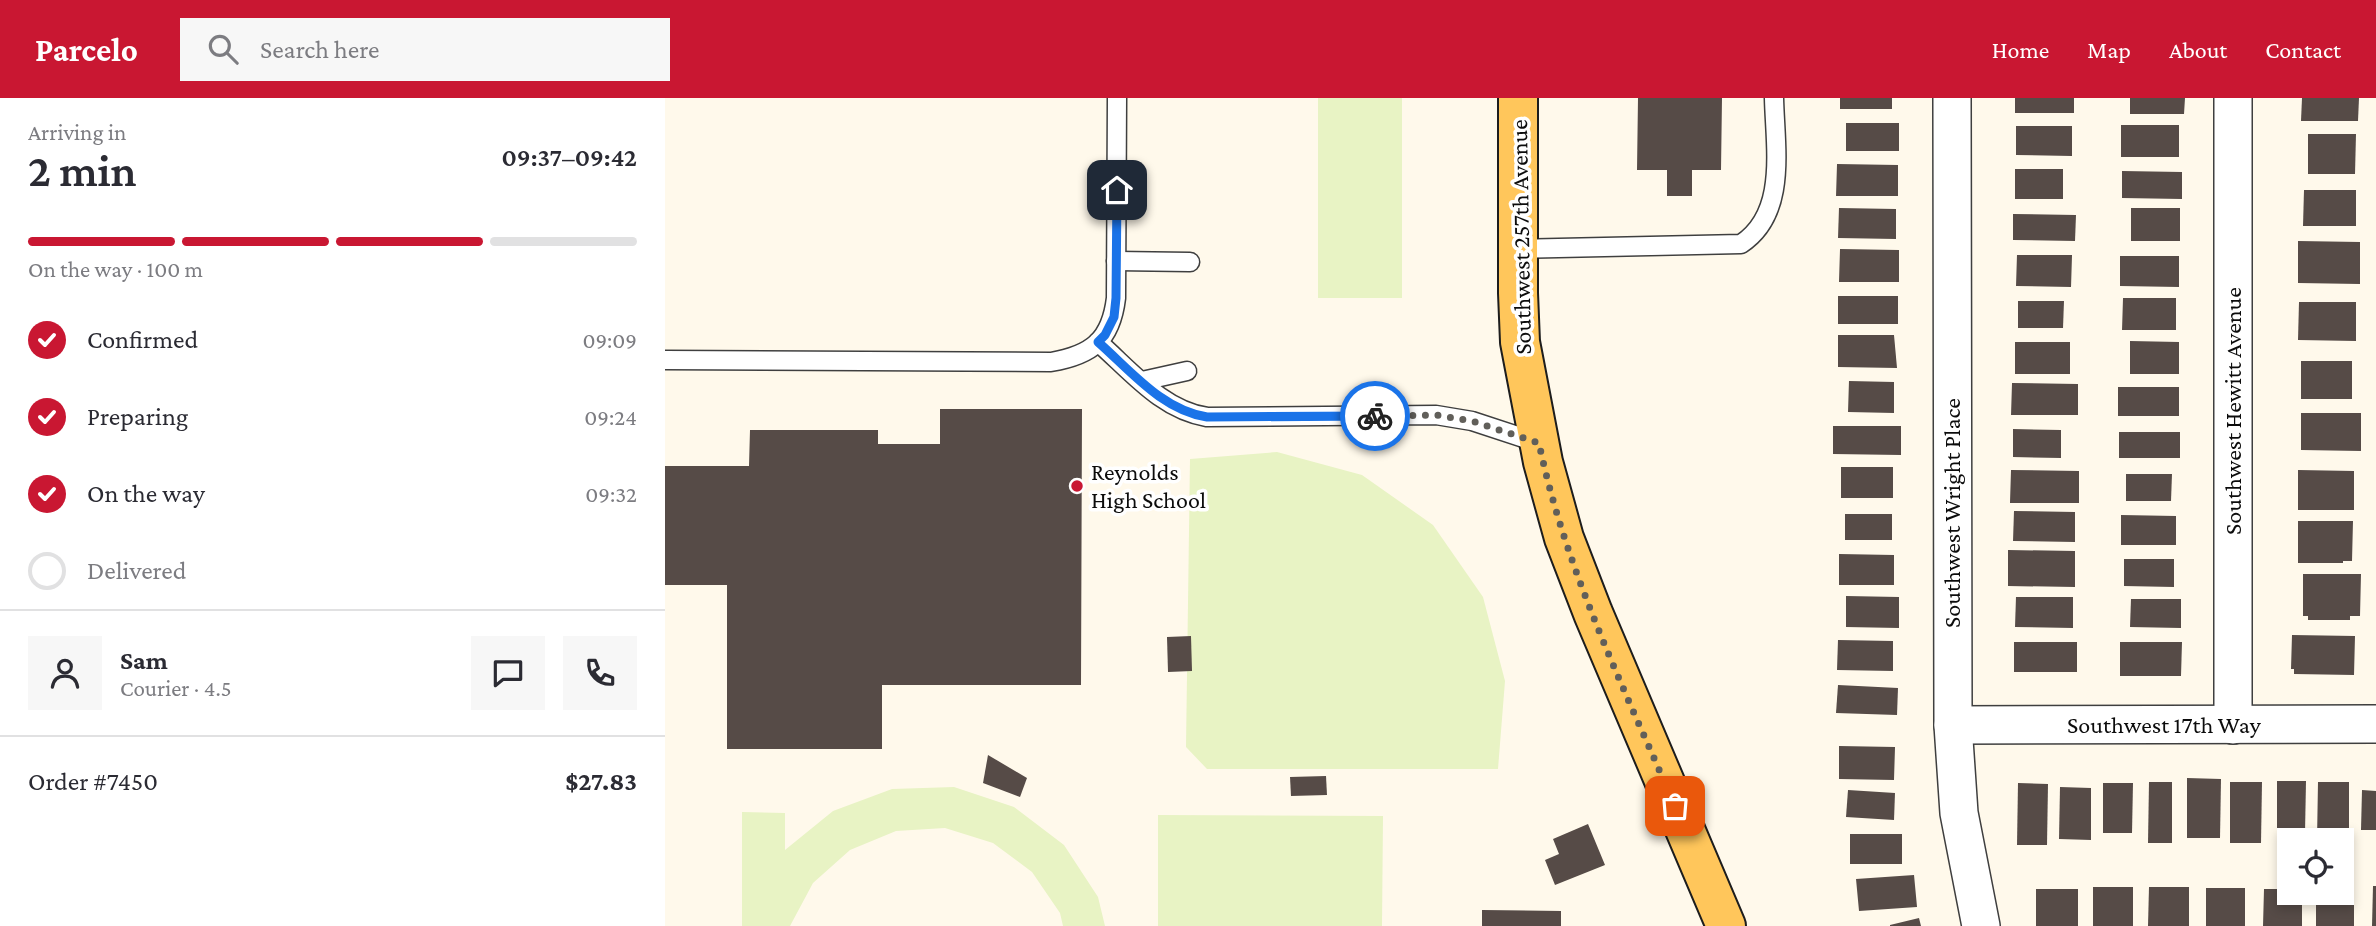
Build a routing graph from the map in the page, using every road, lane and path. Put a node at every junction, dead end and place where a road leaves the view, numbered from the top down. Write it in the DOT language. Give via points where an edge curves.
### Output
graph roads {
  1 [pos="1117,98"];
  2 [pos="1518,98"];
  3 [pos="1774,98"];
  4 [pos="1952,98"];
  5 [pos="2233,98"];
  6 [pos="1518,249"];
  7 [pos="1117,261"];
  8 [pos="1189,262"];
  9 [pos="1098,342"];
  10 [pos="665,360"];
  11 [pos="1187,371"];
  12 [pos="1142,381"];
  13 [pos="1539,443"];
  14 [pos="2376,724"];
  15 [pos="1953,725"];
  16 [pos="2233,725"];
  17 [pos="1726,926"];
  18 [pos="1981,926"];
  1 -- 7 [label="lane"];
  2 -- 6 [label="main road, Southwest 257th Avenue"];
  3 -- 6 [label="lane" via="1772,204 1753,236 1741,244"];
  4 -- 15 [label="street, Southwest Wright Place"];
  5 -- 16 [label="street, Southwest Hewitt Avenue"];
  6 -- 13 [label="main road, Southwest 257th Avenue" via="1520,342"];
  7 -- 8 [label="lane"];
  7 -- 9 [label="lane" via="1114,317"];
  9 -- 10 [label="lane" via="1072,359 1051,362"];
  9 -- 12 [label="lane"];
  11 -- 12 [label="lane"];
  12 -- 13 [label="lane" via="1174,407 1192,415 1436,415 1472,421"];
  13 -- 17 [label="main road, Southwest 257th Avenue" via="1569,551"];
  14 -- 16 [label="street, Southwest 17th Way"];
  15 -- 16 [label="street, Southwest 17th Way"];
  15 -- 18 [label="street, Southwest Wright Place" via="1959,813"];
}
